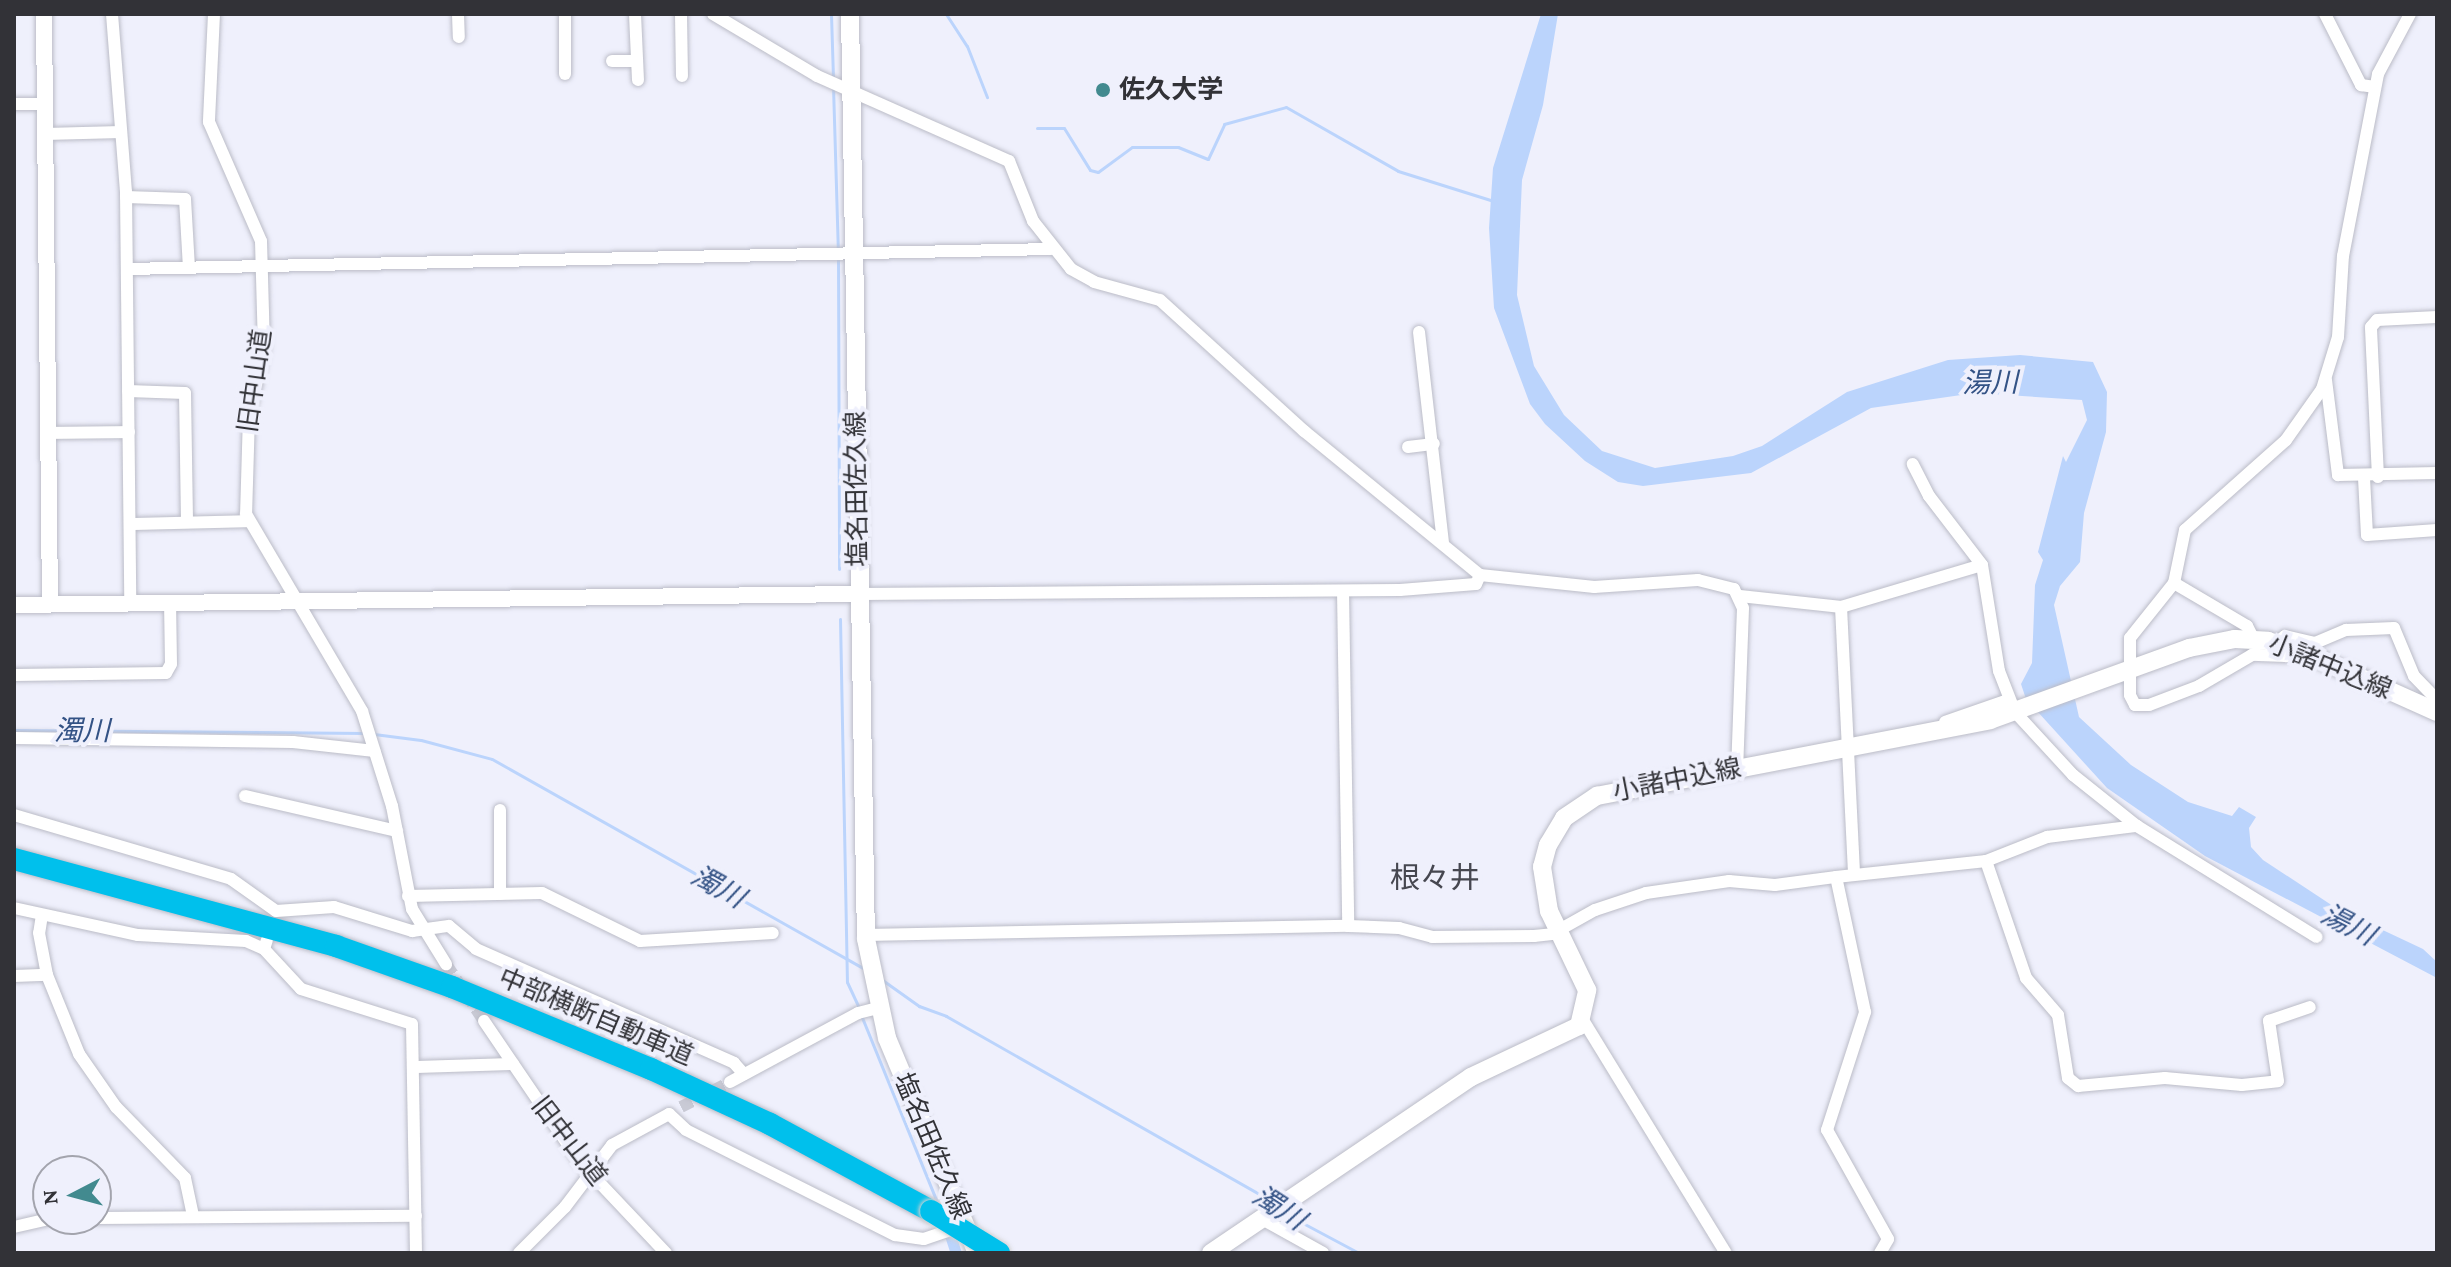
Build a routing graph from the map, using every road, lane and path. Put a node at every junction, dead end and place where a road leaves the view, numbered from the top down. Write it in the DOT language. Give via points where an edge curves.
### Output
graph roads {
  1 [pos="44,14"];
  2 [pos="112,14"];
  3 [pos="214,14"];
  4 [pos="458,14"];
  5 [pos="635,14"];
  6 [pos="681,14"];
  7 [pos="713,14"];
  8 [pos="850,14"];
  9 [pos="2325,14"];
  10 [pos="2410,14"];
  11 [pos="561,16"];
  12 [pos="459,37"];
  13 [pos="612,61"];
  14 [pos="637,61"];
  15 [pos="678,67"];
  16 [pos="565,74"];
  17 [pos="638,80"];
  18 [pos="840,84"];
  19 [pos="2375,87"];
  20 [pos="14,104"];
  21 [pos="45,104"];
  22 [pos="121,132"];
  23 [pos="45,134"];
  24 [pos="126,197"];
  25 [pos="1051,249"];
  26 [pos="842,256"];
  27 [pos="262,267"];
  28 [pos="189,268"];
  29 [pos="127,269"];
  30 [pos="2437,317"];
  31 [pos="1419,332"];
  32 [pos="2326,380"];
  33 [pos="128,391"];
  34 [pos="129,432"];
  35 [pos="49,433"];
  36 [pos="1434,444"];
  37 [pos="1408,447"];
  38 [pos="1913,464"];
  39 [pos="2437,473"];
  40 [pos="2378,477"];
  41 [pos="2364,478"];
  42 [pos="249,521"];
  43 [pos="187,522"];
  44 [pos="130,524"];
  45 [pos="2437,530"];
  46 [pos="1443,543"];
  47 [pos="1982,565"];
  48 [pos="1480,575"];
  49 [pos="2174,583"];
  50 [pos="1343,591"];
  51 [pos="859,594"];
  52 [pos="1740,596"];
  53 [pos="297,599"];
  54 [pos="130,603"];
  55 [pos="170,603"];
  56 [pos="50,604"];
  57 [pos="14,605"];
  58 [pos="1841,607"];
  59 [pos="2253,638"];
  60 [pos="2284,646"];
  61 [pos="2125,672"];
  62 [pos="14,675"];
  63 [pos="2437,700"];
  64 [pos="2014,708"];
  65 [pos="2437,712"];
  66 [pos="14,738"];
  67 [pos="1847,748"];
  68 [pos="374,749"];
  69 [pos="1737,768"];
  70 [pos="245,796"];
  71 [pos="14,815"];
  72 [pos="496,819"];
  73 [pos="2137,826"];
  74 [pos="397,831"];
  75 [pos="14,859"];
  76 [pos="1986,861"];
  77 [pos="14,866"];
  78 [pos="1854,874"];
  79 [pos="1836,877"];
  80 [pos="144,893"];
  81 [pos="500,894"];
  82 [pos="408,896"];
  83 [pos="14,908"];
  84 [pos="42,915"];
  85 [pos="1348,926"];
  86 [pos="423,928"];
  87 [pos="1558,931"];
  88 [pos="773,933"];
  89 [pos="865,935"];
  90 [pos="2317,937"];
  91 [pos="446,964"];
  92 [pos="47,975"];
  93 [pos="14,976"];
  94 [pos="868,1006"];
  95 [pos="2310,1007"];
  96 [pos="1583,1020"];
  97 [pos="484,1021"];
  98 [pos="513,1064"];
  99 [pos="415,1067"];
  100 [pos="744,1074"];
  101 [pos="730,1082"];
  102 [pos="681,1107"];
  103 [pos="669,1114"];
  104 [pos="589,1172"];
  105 [pos="193,1216"];
  106 [pos="416,1216"];
  107 [pos="1266,1216"];
  108 [pos="112,1218"];
  109 [pos="965,1225"];
  110 [pos="416,1253"];
  111 [pos="519,1253"];
  112 [pos="666,1253"];
  113 [pos="977,1253"];
  114 [pos="999,1253"];
  115 [pos="1211,1253"];
  116 [pos="1323,1253"];
  117 [pos="1726,1253"];
  118 [pos="1880,1253"];
  1 -- 21 [label="street"];
  2 -- 22 [label="street"];
  3 -- 27 [label="street, 旧中山道" via="209,122 255,221"];
  4 -- 12 [label="street"];
  5 -- 14 [label="street"];
  6 -- 15 [label="street"];
  7 -- 18 [label="street"];
  8 -- 18 [label="main road, 塩名田佐久線"];
  9 -- 19 [label="street" via="2361,85"];
  10 -- 19 [label="street"];
  11 -- 16 [label="street"];
  13 -- 14 [label="street"];
  14 -- 17 [label="street"];
  18 -- 25 [label="street" via="1009,161 1033,221"];
  18 -- 26 [label="main road, 塩名田佐久線"];
  19 -- 32 [label="street" via="2343,256 2338,337"];
  20 -- 21 [label="street"];
  21 -- 23 [label="street"];
  22 -- 23 [label="street"];
  22 -- 24 [label="street"];
  23 -- 35 [label="street"];
  24 -- 28 [label="street" via="185,199"];
  24 -- 29 [label="street"];
  25 -- 26 [label="street"];
  25 -- 46 [label="street" via="1083,278 1160,300 1304,431"];
  26 -- 27 [label="street"];
  26 -- 51 [label="main road, 塩名田佐久線"];
  27 -- 28 [label="street"];
  27 -- 42 [label="street, 旧中山道" via="264,349 248,430 244,496"];
  28 -- 29 [label="street"];
  29 -- 33 [label="street"];
  30 -- 40 [label="street" via="2377,320 2371,327"];
  31 -- 36 [label="street"];
  32 -- 41 [label="street" via="2338,475"];
  32 -- 49 [label="street" via="2293,433 2185,530"];
  33 -- 34 [label="street"];
  33 -- 43 [label="street" via="185,393"];
  34 -- 35 [label="street"];
  34 -- 44 [label="street"];
  35 -- 56 [label="street"];
  36 -- 37 [label="street"];
  36 -- 46 [label="street"];
  38 -- 47 [label="street" via="1929,496"];
  39 -- 40 [label="street"];
  40 -- 41 [label="street"];
  41 -- 45 [label="street" via="2367,535"];
  42 -- 43 [label="street"];
  42 -- 53 [label="street, 旧中山道"];
  43 -- 44 [label="street"];
  44 -- 54 [label="street"];
  46 -- 48 [label="street"];
  47 -- 58 [label="street"];
  47 -- 64 [label="street" via="1992,641"];
  48 -- 50 [label="street" via="1476,584"];
  48 -- 52 [label="street" via="1567,586 1698,580 1728,587"];
  49 -- 59 [label="street" via="2247,626"];
  49 -- 61 [label="street" via="2130,638"];
  50 -- 51 [label="street"];
  50 -- 85 [label="street"];
  51 -- 53 [label="street"];
  51 -- 89 [label="main road, 塩名田佐久線"];
  52 -- 58 [label="street"];
  52 -- 69 [label="street"];
  53 -- 55 [label="street"];
  53 -- 68 [label="street, 旧中山道" via="367,726"];
  54 -- 55 [label="street"];
  54 -- 56 [label="street"];
  55 -- 62 [label="street" via="171,664 166,673"];
  56 -- 57 [label="street"];
  58 -- 67 [label="street"];
  59 -- 60 [label="main road, 小諸中込線"];
  59 -- 61 [label="main road, 小諸中込線" via="2211,642"];
  60 -- 61 [label="street" via="2286,656 2252,655 2199,686 2141,707 2130,695"];
  60 -- 63 [label="street" via="2285,636 2315,643 2346,630 2394,628 2414,676"];
  60 -- 65 [label="main road, 小諸中込線"];
  61 -- 64 [label="main road, 小諸中込線"];
  64 -- 67 [label="main road, 小諸中込線" via="1926,734"];
  64 -- 73 [label="street" via="2073,775"];
  66 -- 68 [label="street" via="279,741"];
  67 -- 69 [label="main road, 小諸中込線"];
  67 -- 78 [label="street"];
  68 -- 74 [label="street"];
  69 -- 87 [label="main road, 小諸中込線" via="1614,790 1574,809 1556,828 1544,857 1544,896"];
  70 -- 74 [label="street"];
  71 -- 86 [label="street" via="231,879 274,914 334,907 412,931"];
  72 -- 81 [label="street"];
  73 -- 76 [label="street" via="2047,837"];
  73 -- 90 [label="street"];
  74 -- 82 [label="street"];
  75 -- 80 [label="highway, 中部横断自動車道"];
  76 -- 78 [label="street"];
  76 -- 95 [label="street" via="2026,978 2058,1015 2068,1078 2078,1086 2165,1078 2242,1085 2278,1081 2269,1021"];
  77 -- 80 [label="highway, 中部横断自動車道"];
  78 -- 79 [label="street"];
  79 -- 87 [label="street" via="1775,885 1729,881 1646,893 1595,910"];
  79 -- 118 [label="street" via="1865,1012 1827,1130 1888,1239"];
  80 -- 114 [label="highway, 中部横断自動車道, bridge" via="336,946 585,1039 770,1124"];
  81 -- 82 [label="street"];
  81 -- 88 [label="street" via="556,896 640,941"];
  82 -- 86 [label="street"];
  83 -- 84 [label="street"];
  84 -- 92 [label="street" via="39,933"];
  84 -- 99 [label="street" via="138,935 266,944 301,989 412,1024"];
  85 -- 87 [label="street" via="1399,928 1432,937"];
  85 -- 89 [label="street"];
  86 -- 91 [label="street"];
  86 -- 100 [label="street" via="449,926 476,949 734,1063"];
  87 -- 96 [label="main road, 小諸中込線" via="1584,979 1588,1001"];
  89 -- 94 [label="main road, 塩名田佐久線"];
  92 -- 93 [label="street"];
  92 -- 105 [label="street" via="79,1054 116,1107 185,1178"];
  94 -- 100 [label="street"];
  94 -- 109 [label="main road, 塩名田佐久線"];
  96 -- 107 [label="main road" via="1564,1038 1471,1077"];
  96 -- 117 [label="street"];
  97 -- 98 [label="street, 旧中山道"];
  98 -- 99 [label="street"];
  98 -- 104 [label="street, 旧中山道"];
  99 -- 106 [label="street"];
  100 -- 101 [label="street"];
  102 -- 103 [label="street"];
  103 -- 104 [label="street" via="624,1136"];
  103 -- 109 [label="street" via="686,1130 895,1235 924,1239"];
  104 -- 111 [label="street" via="565,1207"];
  104 -- 112 [label="street, 旧中山道"];
  105 -- 106 [label="street"];
  105 -- 108 [label="street"];
  106 -- 110 [label="street"];
  107 -- 115 [label="main road"];
  107 -- 116 [label="street"];
  109 -- 113 [label="main road, 塩名田佐久線"];
}
